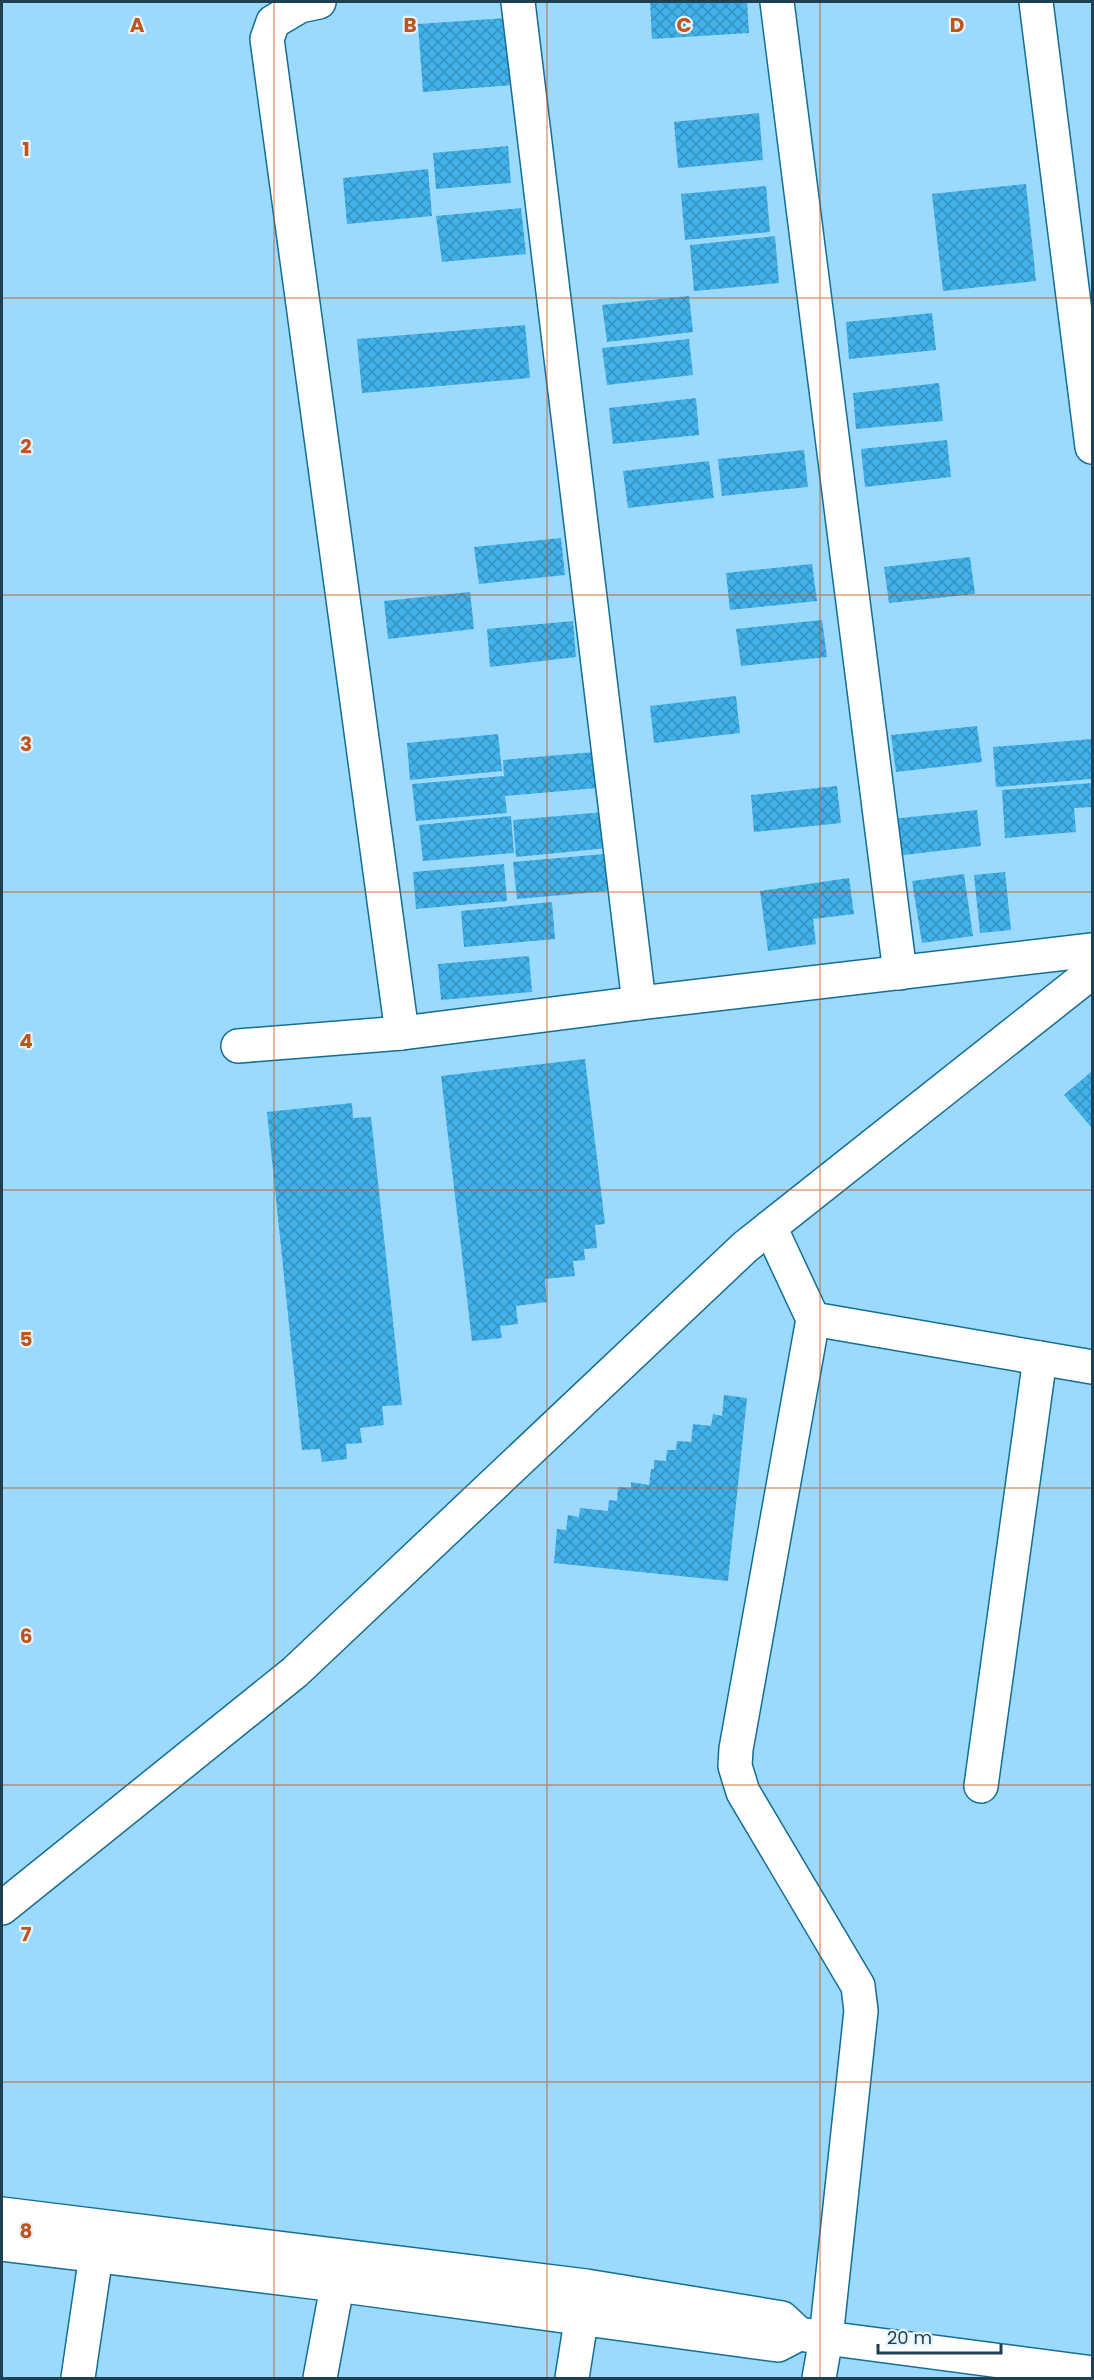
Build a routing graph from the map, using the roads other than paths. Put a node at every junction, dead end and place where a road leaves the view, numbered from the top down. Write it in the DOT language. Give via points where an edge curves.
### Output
graph roads {
  1 [pos="319,2"];
  2 [pos="518,2"];
  3 [pos="777,2"];
  4 [pos="1036,2"];
  5 [pos="1092,447"];
  6 [pos="1092,950"];
  7 [pos="1092,972"];
  8 [pos="900,973"];
  9 [pos="639,1003"];
  10 [pos="402,1033"];
  11 [pos="238,1046"];
  12 [pos="770,1227"];
  13 [pos="813,1319"];
  14 [pos="1040,1358"];
  15 [pos="1092,1366"];
  16 [pos="981,1785"];
  17 [pos="2,1908"];
  18 [pos="2,2214"];
  19 [pos="98,2240"];
  20 [pos="2,2244"];
  21 [pos="340,2270"];
  22 [pos="586,2286"];
  23 [pos="582,2319"];
  24 [pos="812,2336"];
  25 [pos="1077,2374"];
  26 [pos="78,2379"];
  27 [pos="320,2379"];
  28 [pos="572,2379"];
  29 [pos="819,2379"];
  1 -- 10 [label="street" via="300,6 273,22 267,39"];
  2 -- 9 [label="street"];
  3 -- 8 [label="street"];
  4 -- 5 [label="street"];
  6 -- 8 [label="street"];
  7 -- 12 [label="street"];
  8 -- 9 [label="street"];
  9 -- 10 [label="street"];
  10 -- 11 [label="street"];
  12 -- 13 [label="street"];
  12 -- 17 [label="street" via="295,1672"];
  13 -- 14 [label="street"];
  13 -- 24 [label="street" via="735,1766 743,1792 858,1986 861,2011"];
  14 -- 15 [label="street"];
  14 -- 16 [label="street"];
  18 -- 19 [label="street"];
  19 -- 20 [label="street"];
  19 -- 21 [label="street"];
  19 -- 26 [label="street"];
  21 -- 22 [label="street"];
  21 -- 23 [label="street"];
  21 -- 27 [label="street"];
  22 -- 23 [label="street"];
  22 -- 24 [label="street" via="782,2318"];
  23 -- 24 [label="street" via="778,2345"];
  23 -- 28 [label="street"];
  24 -- 25 [label="street"];
  24 -- 29 [label="street"];
}
